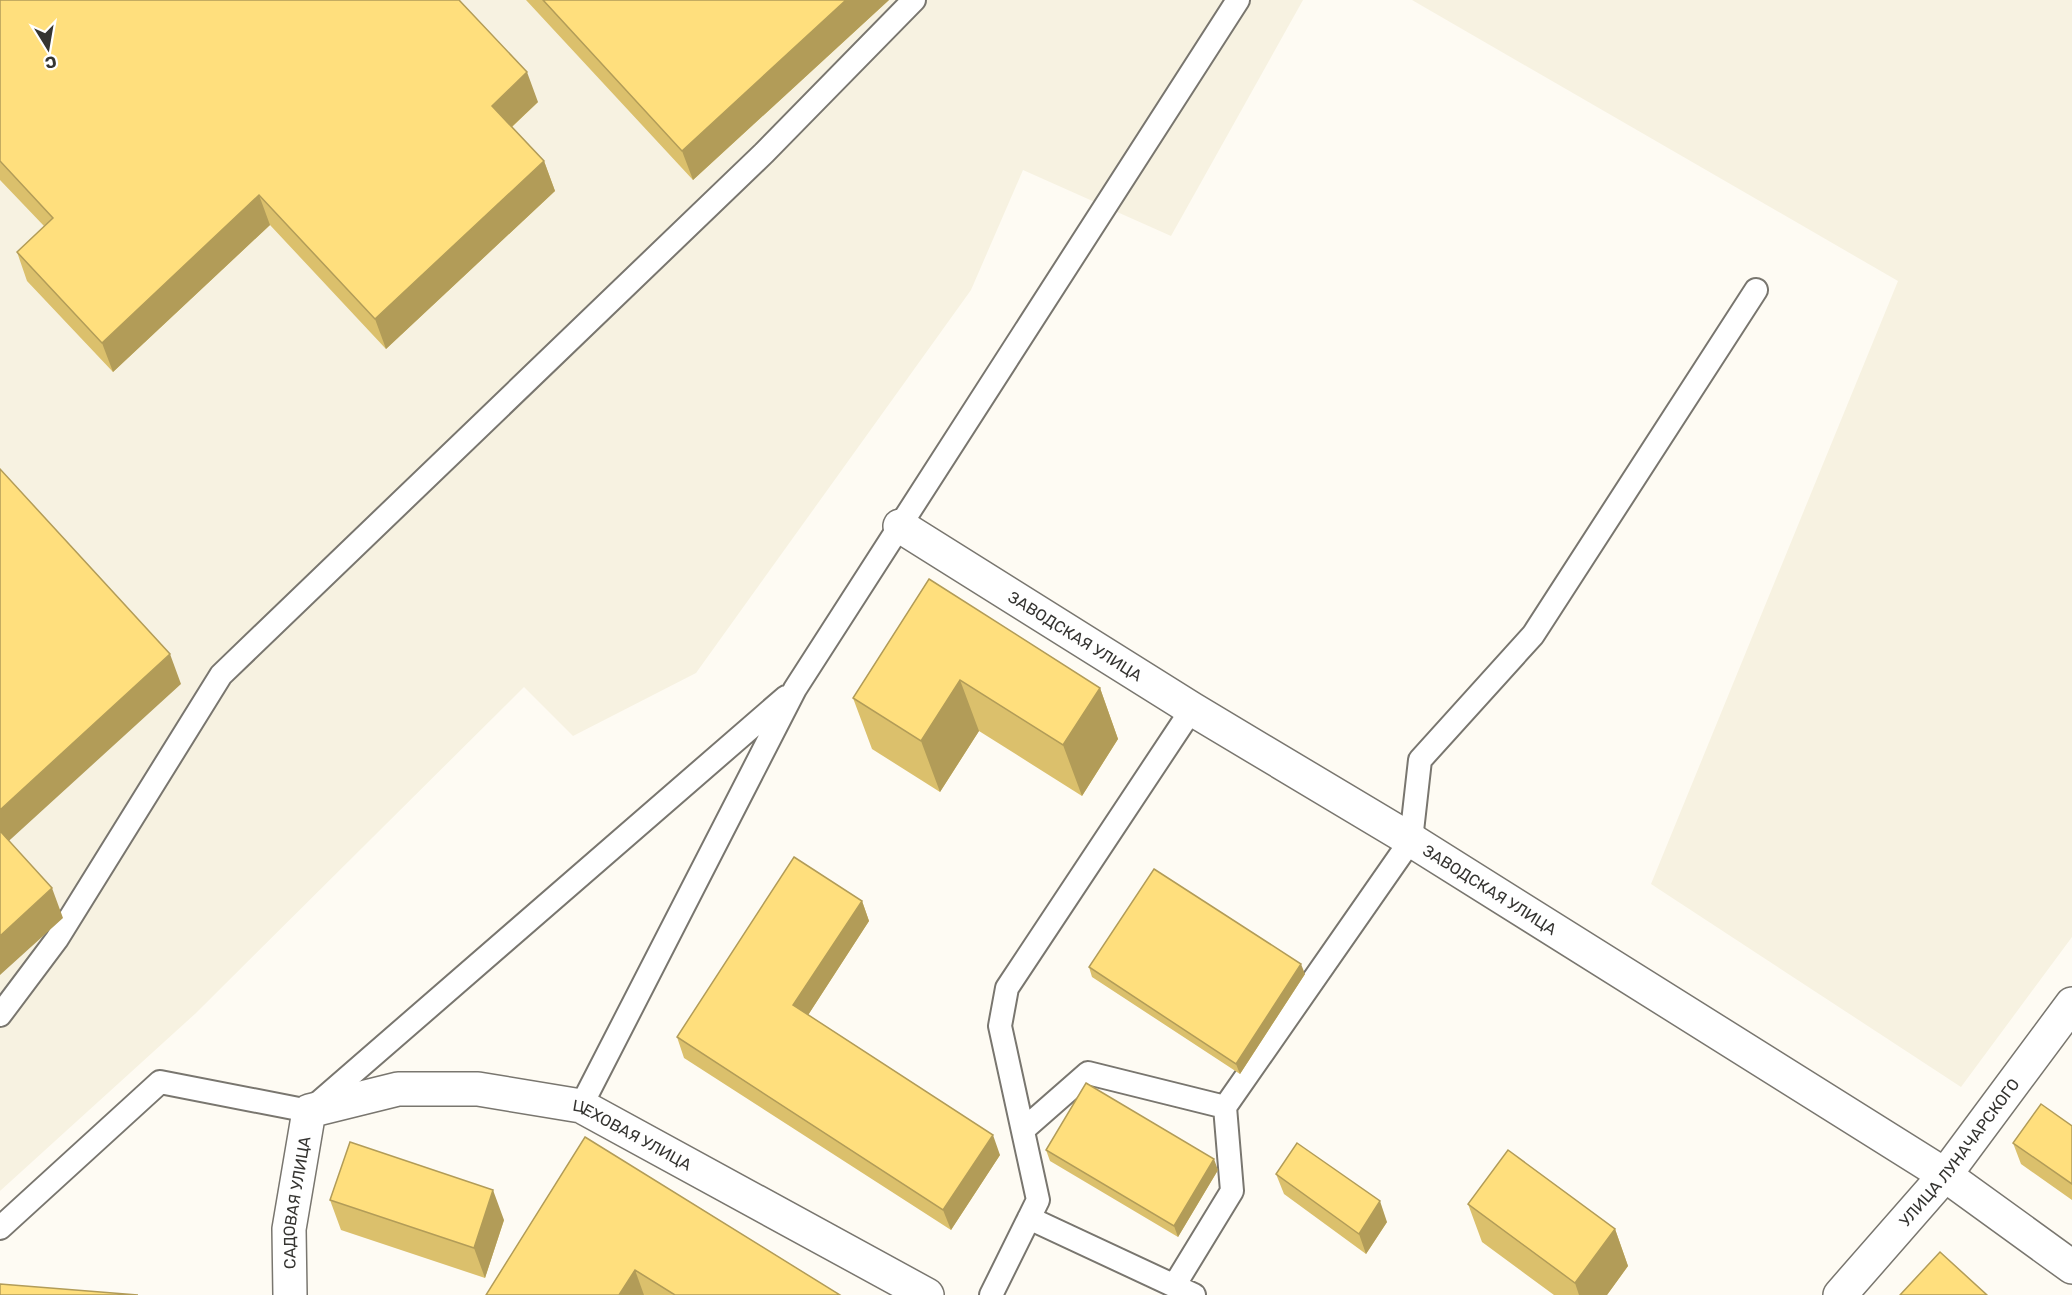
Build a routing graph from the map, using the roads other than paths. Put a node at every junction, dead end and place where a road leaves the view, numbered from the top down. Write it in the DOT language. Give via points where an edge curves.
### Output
graph roads {
  1 [pos="914,0"];
  2 [pos="1238,0"];
  3 [pos="1756,290"];
  4 [pos="900,526"];
  5 [pos="795,689"];
  6 [pos="1192,709"];
  7 [pos="1411,840"];
  8 [pos="2072,1004"];
  9 [pos="0,1014"];
  10 [pos="581,1106"];
  11 [pos="1226,1107"];
  12 [pos="309,1111"];
  13 [pos="1023,1130"];
  14 [pos="1945,1175"];
  15 [pos="1029,1218"];
  16 [pos="0,1228"];
  17 [pos="2072,1267"];
  18 [pos="1184,1290"];
  19 [pos="290,1295"];
  20 [pos="927,1295"];
  21 [pos="991,1295"];
  22 [pos="1840,1295"];
  1 -- 9 [label="lane" via="764,153 221,675 57,939"];
  2 -- 4 [label="lane"];
  3 -- 7 [label="lane" via="1533,635 1420,760"];
  4 -- 5 [label="lane"];
  4 -- 6 [label="street, ЗАВОДСКАЯ УЛИЦА"];
  5 -- 10 [label="lane"];
  5 -- 12 [label="lane"];
  6 -- 7 [label="street, ЗАВОДСКАЯ УЛИЦА"];
  6 -- 13 [label="lane" via="1007,988 1000,1026"];
  7 -- 11 [label="lane"];
  7 -- 14 [label="street, ЗАВОДСКАЯ УЛИЦА"];
  8 -- 14 [label="street, УЛИЦА ЛУНАЧАРСКОГО"];
  10 -- 12 [label="street, ЦЕХОВАЯ УЛИЦА" via="478,1089 398,1089"];
  10 -- 20 [label="street, ЦЕХОВАЯ УЛИЦА"];
  11 -- 13 [label="lane" via="1088,1073"];
  11 -- 18 [label="lane" via="1232,1191"];
  12 -- 16 [label="lane" via="160,1082"];
  12 -- 19 [label="street, САДОВАЯ УЛИЦА" via="289,1229"];
  13 -- 15 [label="lane" via="1038,1200"];
  14 -- 17 [label="street, ЗАВОДСКАЯ УЛИЦА"];
  14 -- 22 [label="street, УЛИЦА ЛУНАЧАРСКОГО"];
  15 -- 18 [label="lane"];
  15 -- 21 [label="lane"];
}
